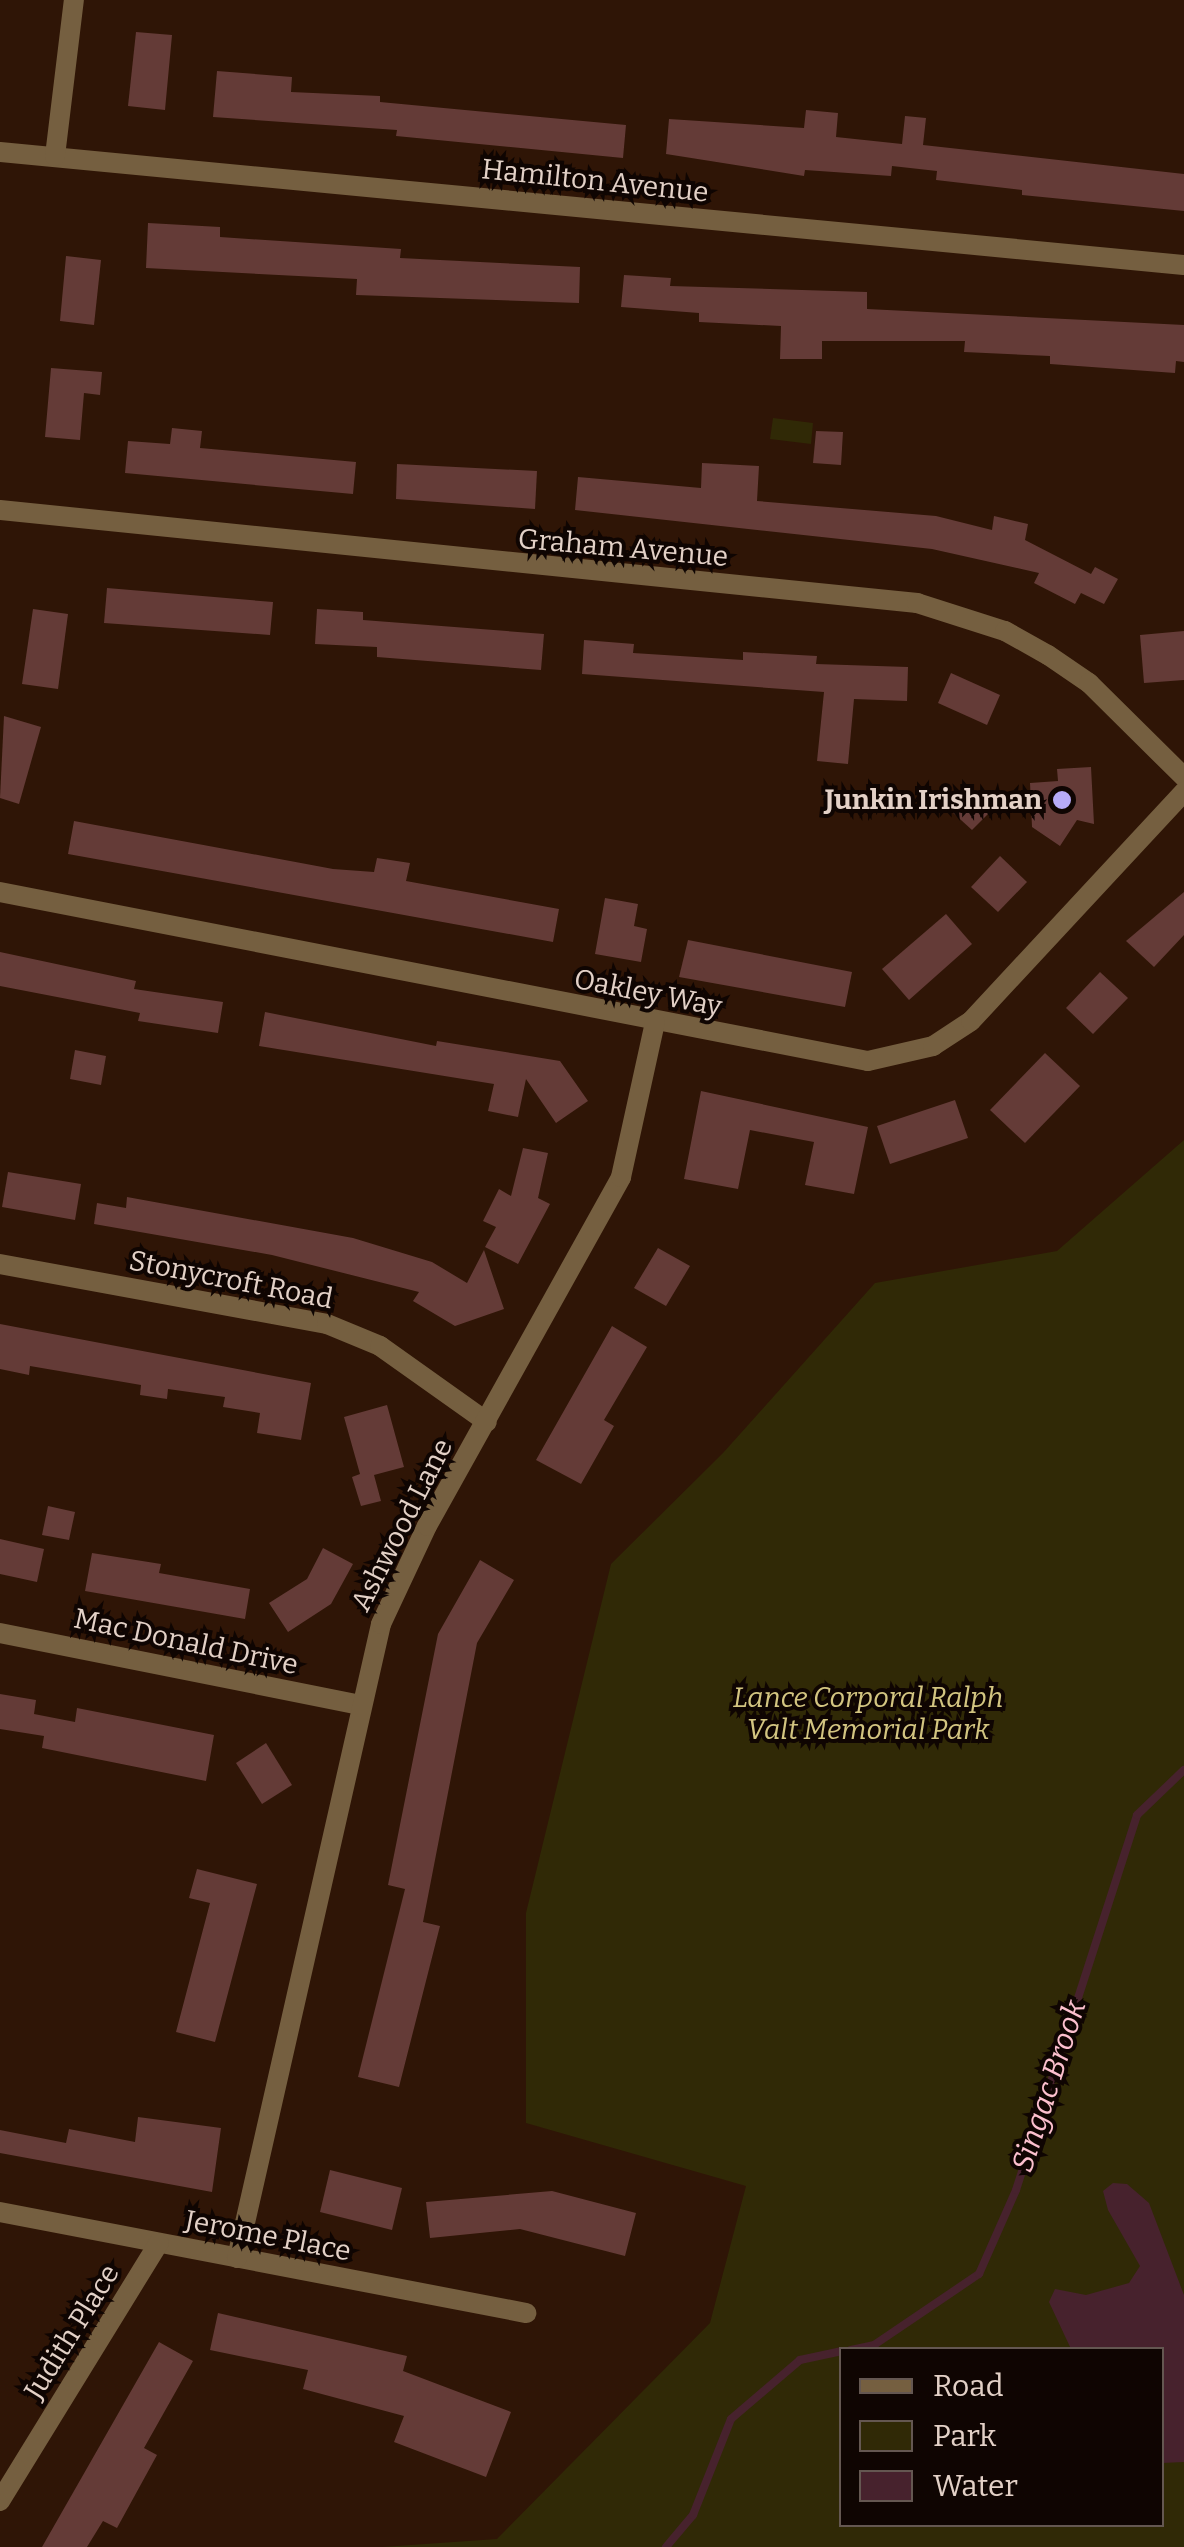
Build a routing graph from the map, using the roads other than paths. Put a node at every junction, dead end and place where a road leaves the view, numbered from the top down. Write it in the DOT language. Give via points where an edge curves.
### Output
graph roads {
  1 [pos="74,0"];
  2 [pos="0,152"];
  3 [pos="55,156"];
  4 [pos="0,164"];
  5 [pos="1184,264"];
  6 [pos="0,510"];
  7 [pos="1184,777"];
  8 [pos="1184,792"];
  9 [pos="0,892"];
  10 [pos="655,1022"];
  11 [pos="0,1264"];
  12 [pos="487,1422"];
  13 [pos="0,1633"];
  14 [pos="361,1705"];
  15 [pos="0,2212"];
  16 [pos="159,2242"];
  17 [pos="237,2258"];
  18 [pos="526,2313"];
  19 [pos="0,2501"];
  1 -- 3 [label="street"];
  2 -- 3 [label="street, Hamilton Avenue"];
  2 -- 4 [label="street"];
  3 -- 5 [label="street, Hamilton Avenue"];
  6 -- 7 [label="street, Graham Avenue" via="916,603 1004,631 1048,654 1089,684"];
  8 -- 10 [label="street, Oakley Way" via="970,1021 933,1046 902,1057 844,1059"];
  9 -- 10 [label="street, Oakley Way"];
  10 -- 12 [label="street, Ashwood Lane" via="622,1177"];
  11 -- 12 [label="street, Stonycroft Road" via="327,1324 380,1346"];
  12 -- 14 [label="street, Ashwood Lane" via="392,1593"];
  13 -- 14 [label="street, Mac Donald Drive"];
  14 -- 17 [label="street, Ashwood Lane"];
  15 -- 16 [label="street, Jerome Place"];
  16 -- 17 [label="street, Jerome Place"];
  16 -- 19 [label="street, Judith Place"];
  17 -- 18 [label="street, Jerome Place"];
}
